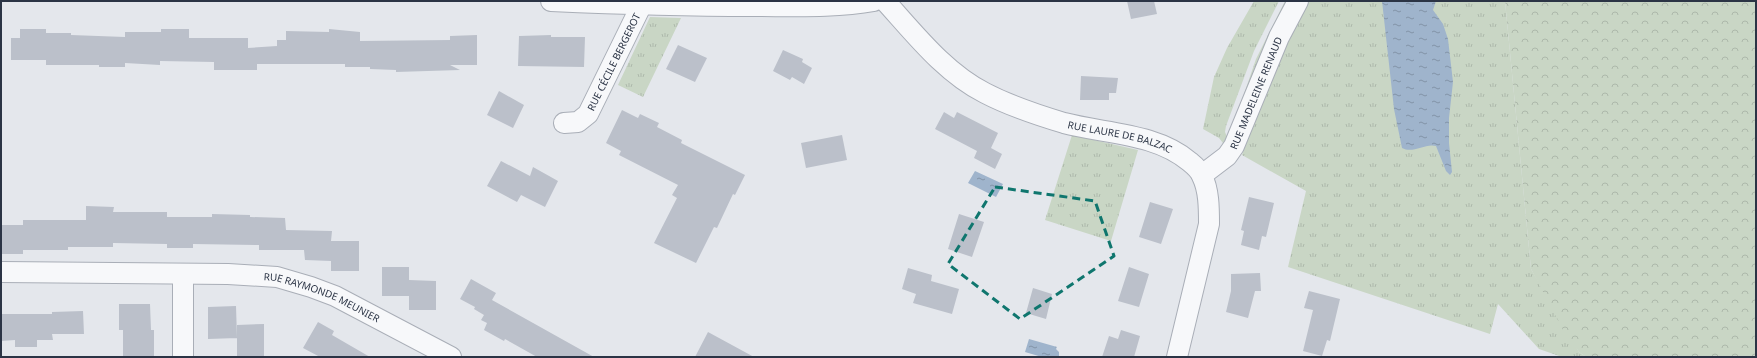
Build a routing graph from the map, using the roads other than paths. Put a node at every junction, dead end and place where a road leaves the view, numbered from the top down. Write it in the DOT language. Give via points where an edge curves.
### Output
graph roads {
  1 [pos="551,1"];
  2 [pos="874,1"];
  3 [pos="884,1"];
  4 [pos="1298,1"];
  5 [pos="641,6"];
  6 [pos="564,123"];
  7 [pos="1202,175"];
  8 [pos="1,272"];
  9 [pos="183,274"];
  10 [pos="183,357"];
  11 [pos="451,357"];
  12 [pos="1177,357"];
  1 -- 5 [label="street, RUE CÉCILE BERGEROT"];
  2 -- 5 [label="street, RUE CÉCILE BERGEROT" via="842,6"];
  3 -- 7 [label="street, RUE LAURE DE BALZAC" via="941,60 983,92 1037,115 1168,148 1186,159"];
  4 -- 7 [label="street, RUE MADELEINE RENAUD" via="1276,43 1234,146 1227,156"];
  5 -- 6 [label="street, RUE CÉCILE BERGEROT" via="588,114 578,122"];
  7 -- 12 [label="street" via="1209,204 1209,224"];
  8 -- 9 [label="street, RUE RAYMONDE MEUNIER"];
  9 -- 10 [label="street"];
  9 -- 11 [label="street, RUE RAYMONDE MEUNIER" via="256,275 311,286"];
}
